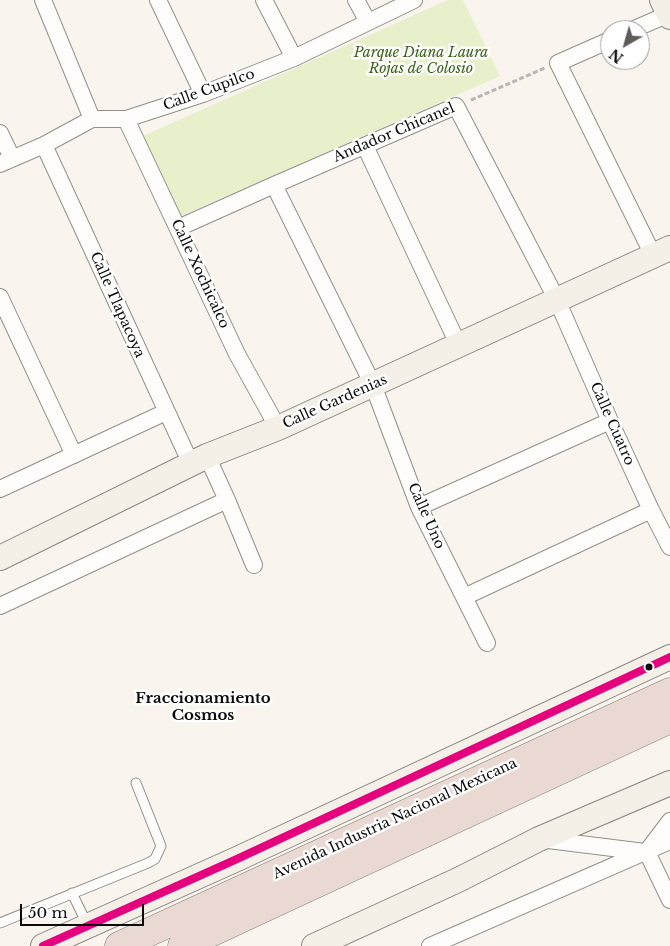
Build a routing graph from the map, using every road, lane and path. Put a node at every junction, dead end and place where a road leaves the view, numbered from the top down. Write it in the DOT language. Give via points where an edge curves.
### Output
graph roads {
  1 [pos="43,0"];
  2 [pos="158,0"];
  3 [pos="264,0"];
  4 [pos="356,0"];
  5 [pos="414,0"];
  6 [pos="667,10"];
  7 [pos="650,20"];
  8 [pos="368,22"];
  9 [pos="600,44"];
  10 [pos="294,58"];
  11 [pos="558,63"];
  12 [pos="203,94"];
  13 [pos="456,106"];
  14 [pos="92,119"];
  15 [pos="126,119"];
  16 [pos="0,133"];
  17 [pos="44,145"];
  18 [pos="365,146"];
  19 [pos="6,161"];
  20 [pos="274,185"];
  21 [pos="178,228"];
  22 [pos="661,252"];
  23 [pos="0,297"];
  24 [pos="557,300"];
  25 [pos="458,344"];
  26 [pos="373,385"];
  27 [pos="166,412"];
  28 [pos="610,421"];
  29 [pos="278,428"];
  30 [pos="74,455"];
  31 [pos="199,460"];
  32 [pos="0,489"];
  33 [pos="227,500"];
  34 [pos="419,506"];
  35 [pos="650,510"];
  36 [pos="670,547"];
  37 [pos="0,558"];
  38 [pos="254,565"];
  39 [pos="464,597"];
  40 [pos="0,606"];
  41 [pos="487,643"];
  42 [pos="670,657"];
  43 [pos="670,692"];
  44 [pos="670,719"];
  45 [pos="136,783"];
  46 [pos="670,783"];
  47 [pos="670,822"];
  48 [pos="539,839"];
  49 [pos="670,841"];
  50 [pos="647,852"];
  51 [pos="72,893"];
  52 [pos="670,900"];
  53 [pos="0,923"];
  54 [pos="87,925"];
  55 [pos="53,943"];
  56 [pos="122,945"];
  57 [pos="182,946"];
  58 [pos="314,946"];
  59 [pos="430,946"];
  1 -- 14 [label="street"];
  2 -- 12 [label="street"];
  3 -- 10 [label="street"];
  4 -- 8 [label="street"];
  5 -- 8 [label="street, Calle Cupilco"];
  6 -- 7 [label="street"];
  8 -- 10 [label="street, Calle Cupilco"];
  9 -- 11 [label="street"];
  10 -- 12 [label="street, Calle Cupilco"];
  11 -- 13 [label="path, Andador Chicanel"];
  11 -- 22 [label="street"];
  12 -- 15 [label="street, Calle Cupilco"];
  13 -- 18 [label="street, Andador Chicanel"];
  13 -- 24 [label="street, Calle Cuatro"];
  14 -- 15 [label="street, Calle Cupilco"];
  14 -- 17 [label="street, Calle Cupilco"];
  15 -- 21 [label="street, Calle Xochicalco"];
  16 -- 19 [label="street"];
  17 -- 19 [label="street, Calle Cupilco"];
  17 -- 27 [label="street, Calle Tlapacoya"];
  18 -- 20 [label="street, Andador Chicanel"];
  18 -- 25 [label="street"];
  20 -- 21 [label="street, Andador Chicanel"];
  20 -- 26 [label="street, Calle Uno"];
  21 -- 29 [label="street, Calle Xochicalco" via="237,354"];
  22 -- 24 [label="street, Calle Gardenias"];
  23 -- 30 [label="street"];
  24 -- 25 [label="street, Calle Gardenias"];
  24 -- 28 [label="street, Calle Cuatro"];
  25 -- 26 [label="street, Calle Gardenias"];
  26 -- 29 [label="street, Calle Gardenias"];
  26 -- 34 [label="street, Calle Uno"];
  27 -- 30 [label="street"];
  27 -- 31 [label="street, Calle Tlapacoya"];
  28 -- 34 [label="street"];
  28 -- 35 [label="street, Calle Cuatro"];
  29 -- 31 [label="street, Calle Gardenias"];
  30 -- 32 [label="street"];
  31 -- 33 [label="street, Calle Tlapacoya"];
  31 -- 37 [label="street, Calle Gardenias"];
  33 -- 38 [label="street, Calle Tlapacoya"];
  33 -- 40 [label="street"];
  34 -- 39 [label="street, Calle Uno"];
  35 -- 36 [label="street, Calle Cuatro"];
  35 -- 39 [label="street"];
  39 -- 41 [label="street, Calle Uno"];
  42 -- 54 [label="street" via="237,859"];
  43 -- 56 [label="highway, Avenida Industria Nacional Mexicana"];
  44 -- 57 [label="highway, Avenida Industria Nacional Mexicana"];
  45 -- 51 [label="lane" via="161,846 159,853 148,863"];
  46 -- 48 [label="street"];
  47 -- 50 [label="street"];
  48 -- 50 [label="street"];
  48 -- 58 [label="street"];
  49 -- 50 [label="street"];
  50 -- 52 [label="street"];
  50 -- 59 [label="street"];
  51 -- 53 [label="lane"];
  51 -- 54 [label="lane"];
  54 -- 55 [label="street"];
}
